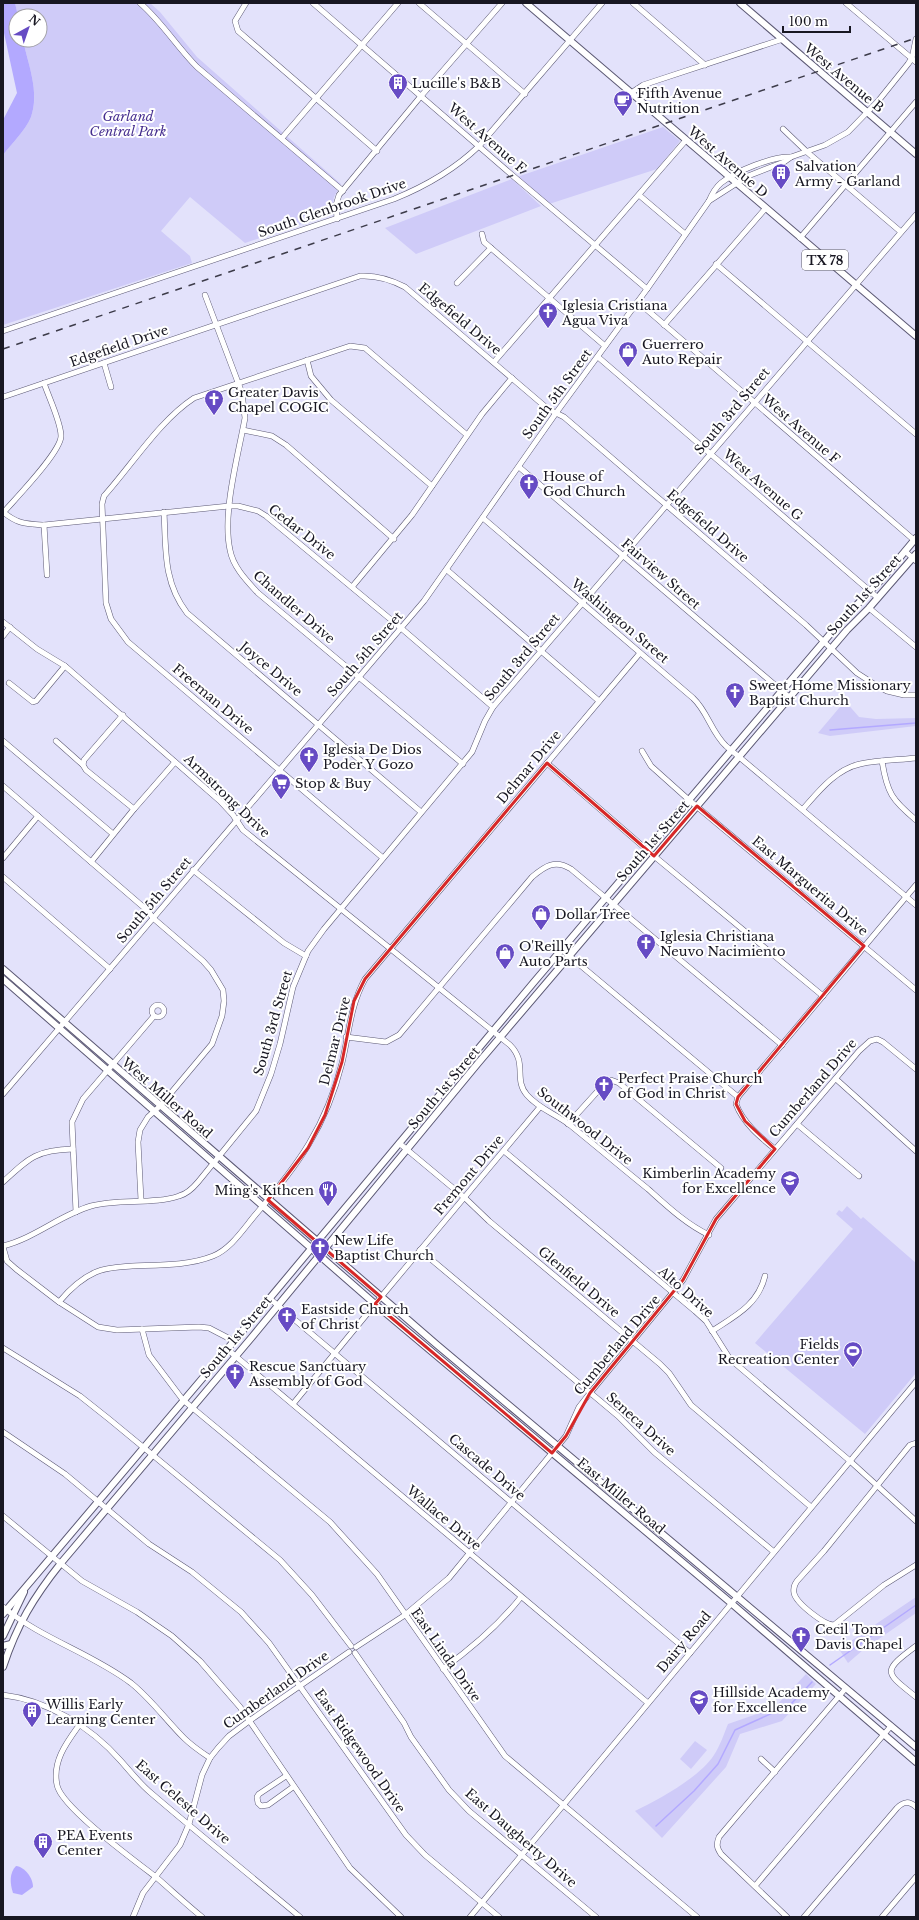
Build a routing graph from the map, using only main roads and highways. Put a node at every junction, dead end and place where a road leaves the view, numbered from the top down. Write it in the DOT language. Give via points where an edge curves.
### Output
graph roads {
  1 [pos="526,3"];
  2 [pos="740,3"];
  3 [pos="916,154"];
  4 [pos="916,336"];
  5 [pos="915,539"];
  6 [pos="915,557"];
  7 [pos="3,969"];
  8 [pos="3,979"];
  9 [pos="446,1086"];
  10 [pos="454,1093"];
  11 [pos="352,1199"];
  12 [pos="360,1206"];
  13 [pos="317,1242"];
  14 [pos="312,1248"];
  15 [pos="324,1249"];
  16 [pos="320,1254"];
  17 [pos="469,1372"];
  18 [pos="464,1378"];
  19 [pos="651,1525"];
  20 [pos="645,1531"];
  21 [pos="26,1587"];
  22 [pos="4,1611"];
  23 [pos="3,1636"];
  24 [pos="11,1644"];
  25 [pos="3,1646"];
  26 [pos="3,1667"];
  27 [pos="916,1747"];
  28 [pos="916,1762"];
  1 -- 4 [label="main road, West Avenue D / TX 78"];
  2 -- 3 [label="main road, West Avenue B"];
  5 -- 9 [label="main road, South 1st Street" via="731,750"];
  6 -- 10 [label="main road, South 1st Street" via="789,697"];
  7 -- 13 [label="main road, West Miller Road"];
  8 -- 14 [label="main road, West Miller Road"];
  9 -- 10 [label="main road"];
  9 -- 11 [label="main road, South 1st Street"];
  10 -- 12 [label="main road, South 1st Street"];
  11 -- 12 [label="main road"];
  11 -- 13 [label="main road, South 1st Street"];
  12 -- 15 [label="main road, South 1st Street"];
  13 -- 14 [label="main road, South 1st Street"];
  13 -- 15 [label="main road, East Miller Road"];
  14 -- 16 [label="main road, East Miller Road"];
  14 -- 21 [label="main road, South 1st Street"];
  15 -- 16 [label="main road, South 1st Street"];
  15 -- 17 [label="main road, East Miller Road"];
  16 -- 18 [label="main road, East Miller Road"];
  16 -- 24 [label="main road, South 1st Street" via="61,1563 38,1593"];
  17 -- 18 [label="main road"];
  17 -- 19 [label="main road, East Miller Road"];
  18 -- 20 [label="main road, East Miller Road"];
  19 -- 20 [label="main road"];
  19 -- 27 [label="main road, East Miller Road"];
  20 -- 28 [label="main road, East Miller Road"];
  21 -- 22 [label="main road, South 1st Street"];
  21 -- 23 [label="main road, South 1st Street"];
  24 -- 25 [label="main road"];
  24 -- 26 [label="main road, South 1st Street"];
}
